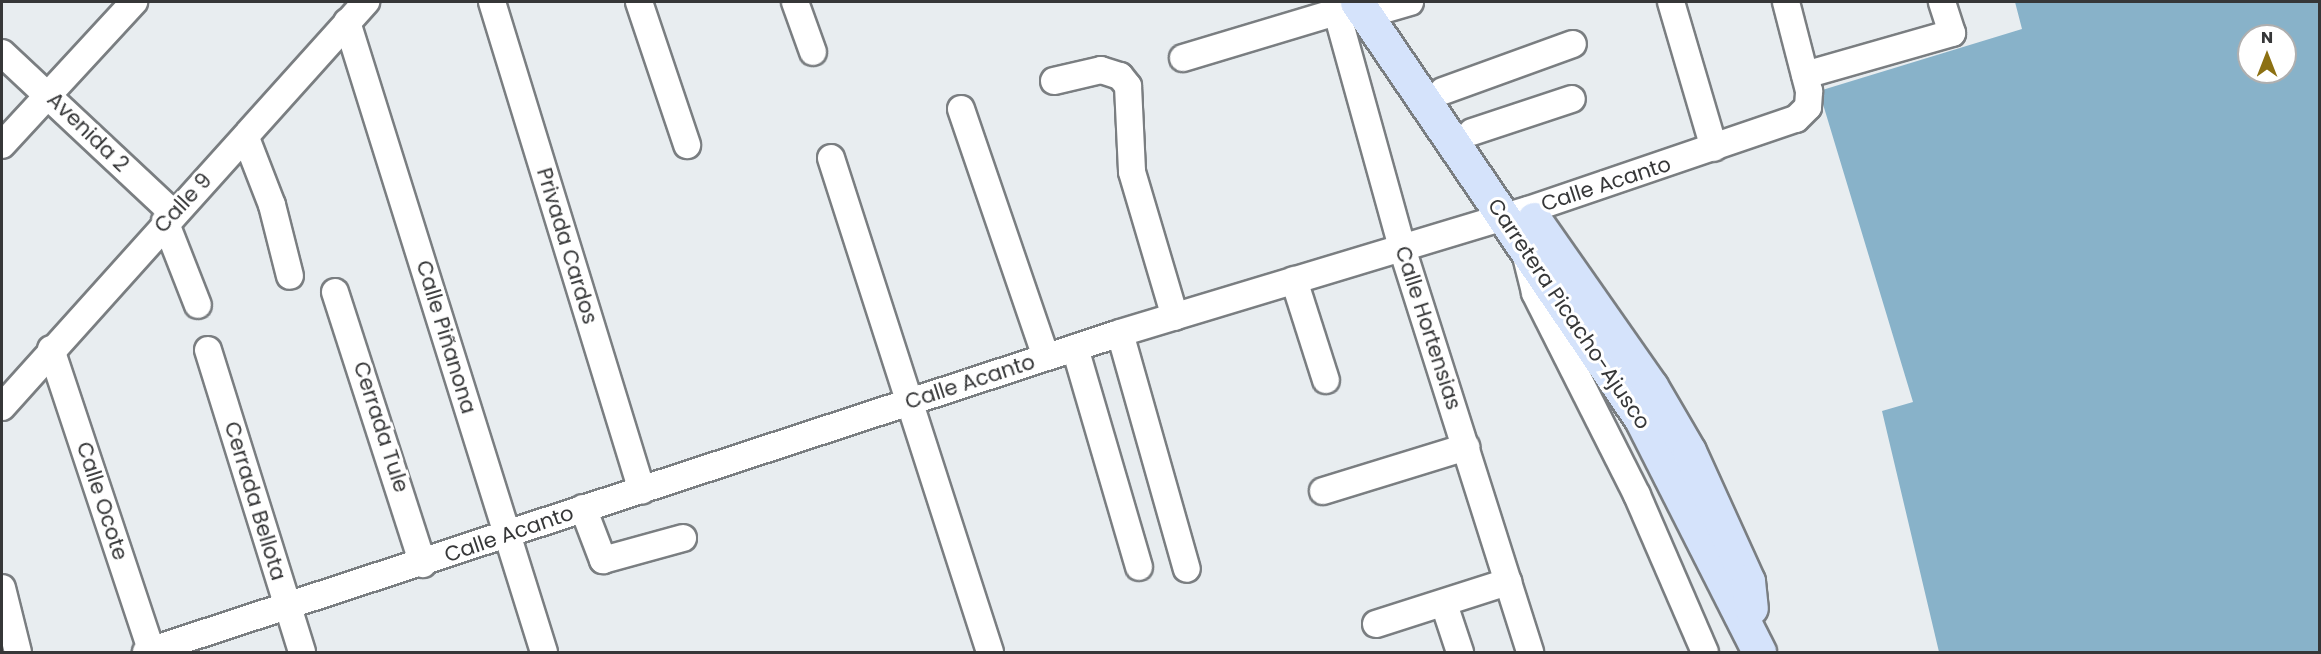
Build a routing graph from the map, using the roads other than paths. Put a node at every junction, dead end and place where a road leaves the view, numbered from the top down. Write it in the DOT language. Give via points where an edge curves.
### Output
graph roads {
  1 [pos="134,2"];
  2 [pos="366,2"];
  3 [pos="492,2"];
  4 [pos="639,2"];
  5 [pos="795,2"];
  6 [pos="1671,2"];
  7 [pos="1786,2"];
  8 [pos="1942,2"];
  9 [pos="1367,5"];
  10 [pos="347,22"];
  11 [pos="1573,44"];
  12 [pos="813,52"];
  13 [pos="2,53"];
  14 [pos="1183,58"];
  15 [pos="1804,75"];
  16 [pos="1054,81"];
  17 [pos="1443,91"];
  18 [pos="47,93"];
  19 [pos="1572,99"];
  20 [pos="961,109"];
  21 [pos="1472,132"];
  22 [pos="246,138"];
  23 [pos="2,145"];
  24 [pos="687,145"];
  25 [pos="1714,148"];
  26 [pos="831,158"];
  27 [pos="169,217"];
  28 [pos="1518,222"];
  29 [pos="1402,248"];
  30 [pos="290,276"];
  31 [pos="1294,280"];
  32 [pos="335,292"];
  33 [pos="198,306"];
  34 [pos="1175,316"];
  35 [pos="1120,333"];
  36 [pos="1075,348"];
  37 [pos="51,349"];
  38 [pos="208,350"];
  39 [pos="1046,357"];
  40 [pos="1326,380"];
  41 [pos="912,402"];
  42 [pos="2,407"];
  43 [pos="1466,447"];
  44 [pos="642,491"];
  45 [pos="1323,491"];
  46 [pos="583,508"];
  47 [pos="509,536"];
  48 [pos="683,538"];
  49 [pos="423,564"];
  50 [pos="1139,567"];
  51 [pos="1187,568"];
  52 [pos="1508,582"];
  53 [pos="2,588"];
  54 [pos="1444,603"];
  55 [pos="287,607"];
  56 [pos="1376,624"];
  57 [pos="12,646"];
  58 [pos="1757,649"];
  59 [pos="150,652"];
  60 [pos="302,652"];
  61 [pos="544,652"];
  62 [pos="990,652"];
  63 [pos="1460,652"];
  64 [pos="1530,652"];
  65 [pos="1705,652"];
  1 -- 18 [label="street"];
  2 -- 10 [label="street, Calle 9"];
  3 -- 44 [label="street, Privada Cardos"];
  4 -- 24 [label="street"];
  5 -- 12 [label="street"];
  6 -- 25 [label="street"];
  7 -- 15 [label="street"];
  8 -- 15 [label="street" via="1952,33"];
  9 -- 14 [label="street"];
  9 -- 17 [label="main road, Carretera Picacho-Ajusco"];
  9 -- 28 [label="main road, Carretera Picacho-Ajusco"];
  9 -- 29 [label="street, Calle Hortensias"];
  10 -- 22 [label="street, Calle 9"];
  10 -- 47 [label="street, Calle Piñanona"];
  11 -- 17 [label="street"];
  13 -- 18 [label="street, Avenida 2"];
  15 -- 25 [label="street, Calle Acanto" via="1808,107 1796,119"];
  16 -- 34 [label="street" via="1101,70 1120,75 1128,86 1132,172"];
  17 -- 21 [label="main road, Carretera Picacho-Ajusco"];
  18 -- 23 [label="street"];
  18 -- 27 [label="street, Avenida 2"];
  19 -- 21 [label="street"];
  20 -- 39 [label="street"];
  21 -- 28 [label="main road, Carretera Picacho-Ajusco"];
  22 -- 27 [label="street, Calle 9"];
  22 -- 30 [label="street" via="272,205"];
  25 -- 28 [label="street, Calle Acanto"];
  26 -- 41 [label="street"];
  27 -- 33 [label="street"];
  27 -- 37 [label="street, Calle 9"];
  28 -- 29 [label="street, Calle Acanto"];
  28 -- 58 [label="main road, Carretera Picacho-Ajusco" via="1651,386 1689,451 1748,581"];
  28 -- 65 [label="street" via="1535,293 1637,495"];
  29 -- 31 [label="street, Calle Acanto"];
  29 -- 43 [label="street, Calle Hortensias"];
  31 -- 34 [label="street, Calle Acanto"];
  31 -- 40 [label="street"];
  32 -- 49 [label="street, Cerrada Tule"];
  34 -- 35 [label="street, Calle Acanto"];
  35 -- 36 [label="street, Calle Acanto"];
  35 -- 51 [label="street"];
  36 -- 39 [label="street, Calle Acanto"];
  36 -- 50 [label="street"];
  37 -- 42 [label="street, Calle 9"];
  37 -- 59 [label="street, Calle Ocote"];
  38 -- 55 [label="street, Cerrada Bellota"];
  39 -- 41 [label="street, Calle Acanto"];
  41 -- 44 [label="street, Calle Acanto"];
  41 -- 62 [label="street"];
  43 -- 45 [label="street"];
  43 -- 52 [label="street, Calle Hortensias"];
  44 -- 46 [label="street, Calle Acanto"];
  46 -- 47 [label="street, Calle Acanto"];
  46 -- 48 [label="street" via="603,560"];
  47 -- 49 [label="street, Calle Acanto"];
  47 -- 61 [label="street, Calle Piñanona"];
  49 -- 55 [label="street, Calle Acanto"];
  52 -- 54 [label="street"];
  52 -- 64 [label="street, Calle Hortensias"];
  53 -- 57 [label="street"];
  54 -- 56 [label="street"];
  54 -- 63 [label="street"];
  55 -- 59 [label="street, Calle Acanto"];
  55 -- 60 [label="street, Cerrada Bellota"];
}
